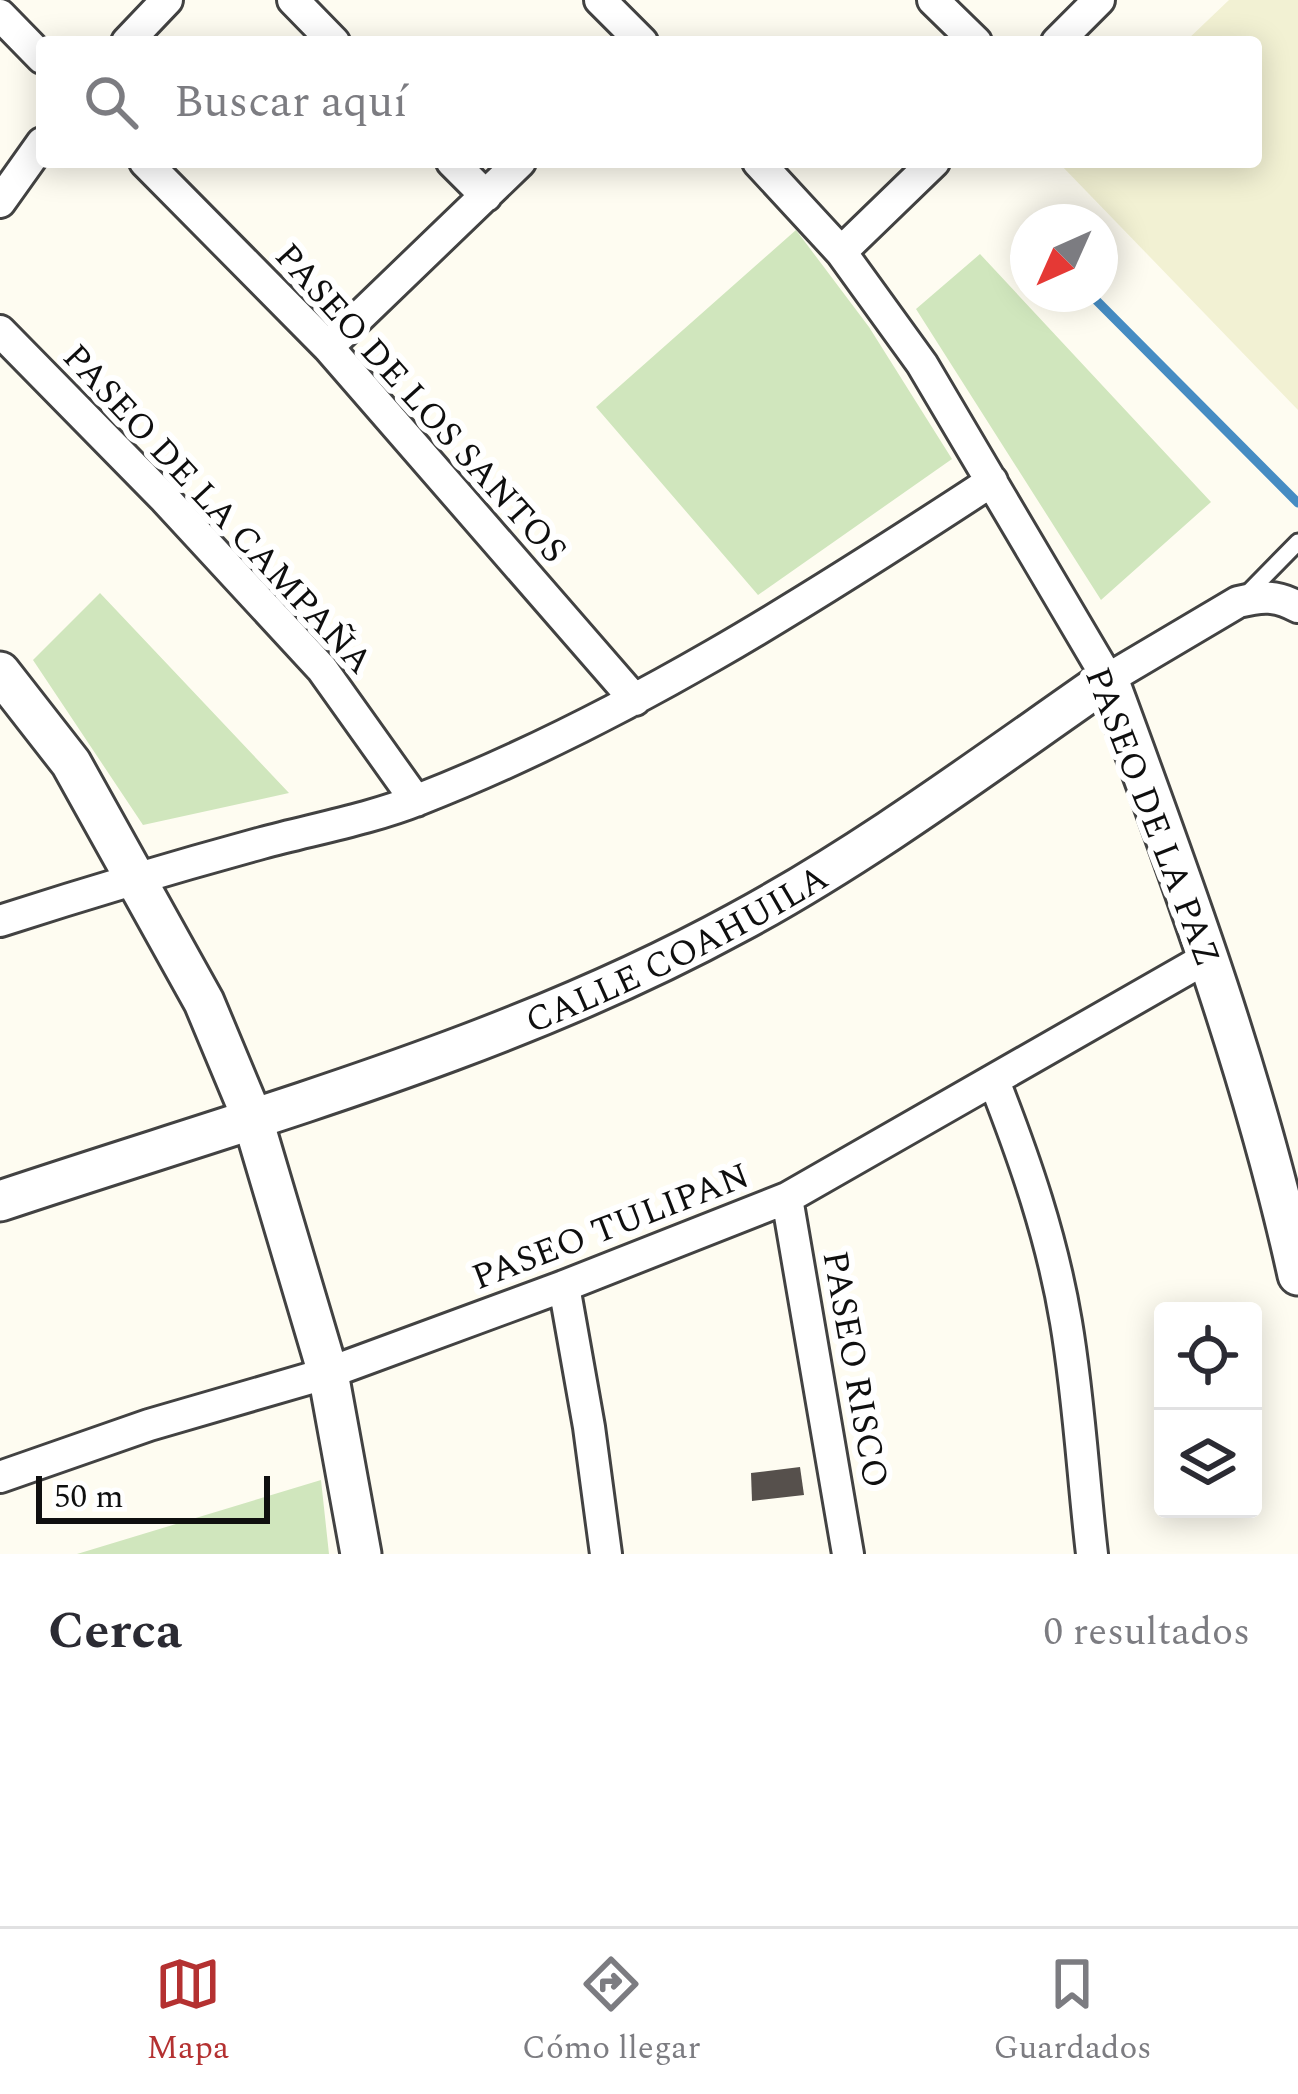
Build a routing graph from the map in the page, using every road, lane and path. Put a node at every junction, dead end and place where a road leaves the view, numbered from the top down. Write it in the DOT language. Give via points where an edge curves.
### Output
graph roads {
  1 [pos="167,0"];
  2 [pos="293,0"];
  3 [pos="600,0"];
  4 [pos="933,0"];
  5 [pos="1099,0"];
  6 [pos="0,15"];
  7 [pos="133,36"];
  8 [pos="328,36"];
  9 [pos="635,36"];
  10 [pos="970,36"];
  11 [pos="1063,36"];
  12 [pos="36,52"];
  13 [pos="36,151"];
  14 [pos="151,168"];
  15 [pos="458,168"];
  16 [pos="514,168"];
  17 [pos="764,168"];
  18 [pos="928,168"];
  19 [pos="486,196"];
  20 [pos="0,202"];
  21 [pos="841,251"];
  22 [pos="0,332"];
  23 [pos="328,347"];
  24 [pos="992,481"];
  25 [pos="1298,542"];
  26 [pos="1238,602"];
  27 [pos="1297,606"];
  28 [pos="0,673"];
  29 [pos="1108,679"];
  30 [pos="635,700"];
  31 [pos="416,801"];
  32 [pos="136,877"];
  33 [pos="0,921"];
  34 [pos="1210,956"];
  35 [pos="994,1081"];
  36 [pos="252,1117"];
  37 [pos="787,1198"];
  38 [pos="0,1201"];
  39 [pos="1298,1275"];
  40 [pos="564,1286"];
  41 [pos="328,1373"];
  42 [pos="0,1477"];
  43 [pos="361,1554"];
  44 [pos="606,1554"];
  45 [pos="848,1554"];
  46 [pos="1092,1554"];
  1 -- 7 [label="street"];
  2 -- 8 [label="street"];
  3 -- 9 [label="street"];
  4 -- 10 [label="street"];
  5 -- 11 [label="street"];
  6 -- 12 [label="street"];
  13 -- 20 [label="street"];
  14 -- 23 [label="street, PASEO DE LOS SANTOS"];
  15 -- 19 [label="street"];
  16 -- 19 [label="street"];
  17 -- 21 [label="street, PASEO DE LA PAZ"];
  18 -- 21 [label="street"];
  19 -- 23 [label="street"];
  21 -- 24 [label="street, PASEO DE LA PAZ"];
  22 -- 31 [label="street, PASEO DE LA CAMPAÑA" via="322,669"];
  23 -- 30 [label="street, PASEO DE LOS SANTOS"];
  24 -- 29 [label="street, PASEO DE LA PAZ"];
  24 -- 30 [label="street"];
  25 -- 26 [label="lane"];
  26 -- 27 [label="street" via="1279,597"];
  26 -- 29 [label="street, CALLE COAHUILA"];
  28 -- 32 [label="street" via="71,763"];
  29 -- 34 [label="street, PASEO DE LA PAZ"];
  29 -- 36 [label="street, CALLE COAHUILA" via="892,829 738,923 580,999"];
  30 -- 31 [label="street"];
  31 -- 32 [label="street"];
  32 -- 33 [label="street"];
  32 -- 36 [label="street" via="204,1002"];
  34 -- 35 [label="street, PASEO TULIPAN"];
  34 -- 39 [label="street, PASEO DE LA PAZ"];
  35 -- 37 [label="street, PASEO TULIPAN"];
  35 -- 46 [label="street" via="1051,1246"];
  36 -- 38 [label="street, CALLE COAHUILA"];
  36 -- 41 [label="street"];
  37 -- 40 [label="street, PASEO TULIPAN"];
  37 -- 45 [label="street, PASEO RISCO"];
  40 -- 41 [label="street, PASEO TULIPAN"];
  40 -- 44 [label="street"];
  41 -- 42 [label="street, PASEO TULIPAN"];
  41 -- 43 [label="street"];
}
